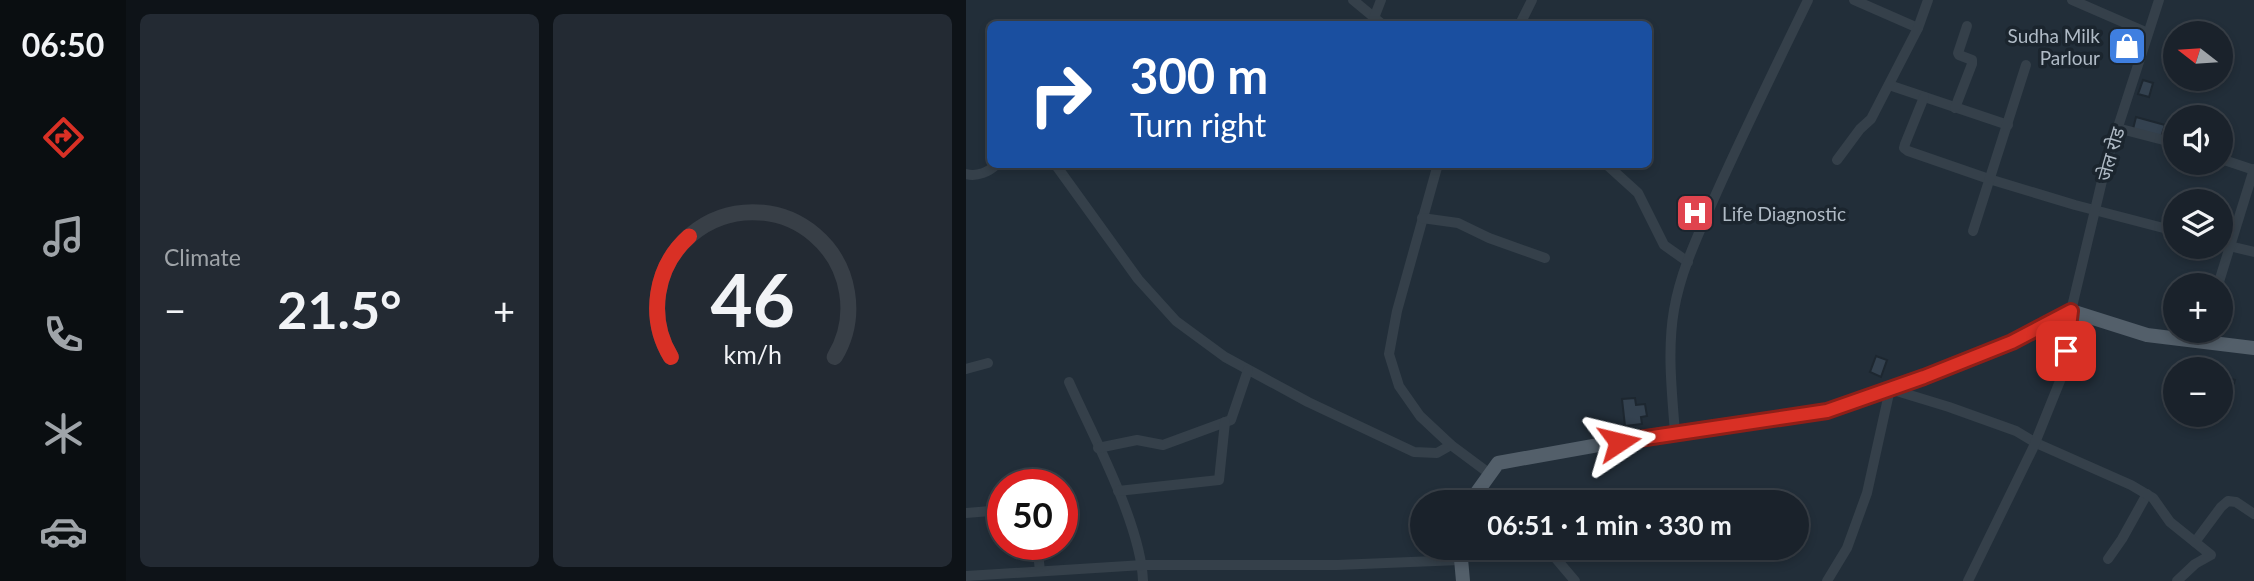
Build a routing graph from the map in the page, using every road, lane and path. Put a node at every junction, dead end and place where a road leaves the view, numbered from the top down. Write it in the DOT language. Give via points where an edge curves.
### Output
graph roads {
  1 [pos="1353,0"];
  2 [pos="1381,0"];
  3 [pos="1532,0"];
  4 [pos="1808,0"];
  5 [pos="1854,0"];
  6 [pos="1928,0"];
  7 [pos="2072,0"];
  8 [pos="2158,0"];
  9 [pos="1378,21"];
  10 [pos="1522,21"];
  11 [pos="1967,26"];
  12 [pos="1918,28"];
  13 [pos="2148,33"];
  14 [pos="2026,65"];
  15 [pos="1889,85"];
  16 [pos="1924,97"];
  17 [pos="1955,107"];
  18 [pos="2008,125"];
  19 [pos="2117,128"];
  20 [pos="2163,140"];
  21 [pos="1837,160"];
  22 [pos="2233,163"];
  23 [pos="991,168"];
  24 [pos="1058,168"];
  25 [pos="1437,168"];
  26 [pos="1610,168"];
  27 [pos="2254,169"];
  28 [pos="966,174"];
  29 [pos="1989,179"];
  30 [pos="2095,210"];
  31 [pos="1422,218"];
  32 [pos="2233,226"];
  33 [pos="2163,227"];
  34 [pos="1973,231"];
  35 [pos="2233,247"];
  36 [pos="2254,252"];
  37 [pos="1545,258"];
  38 [pos="1688,262"];
  39 [pos="2071,311"];
  40 [pos="2163,335"];
  41 [pos="2233,343"];
  42 [pos="2254,348"];
  43 [pos="988,363"];
  44 [pos="966,369"];
  45 [pos="1248,370"];
  46 [pos="1069,382"];
  47 [pos="1890,389"];
  48 [pos="1225,422"];
  49 [pos="1675,433"];
  50 [pos="2036,443"];
  51 [pos="1451,445"];
  52 [pos="1098,448"];
  53 [pos="1490,474"];
  54 [pos="1479,490"];
  55 [pos="1118,491"];
  56 [pos="2147,494"];
  57 [pos="987,511"];
  58 [pos="966,513"];
  59 [pos="2254,514"];
  60 [pos="2195,542"];
  61 [pos="1410,558"];
  62 [pos="2108,559"];
  63 [pos="1039,560"];
  64 [pos="1461,560"];
  65 [pos="1557,560"];
  66 [pos="1143,565"];
  67 [pos="1040,571"];
  68 [pos="966,576"];
  69 [pos="1143,581"];
  70 [pos="1463,581"];
  71 [pos="1575,581"];
  72 [pos="1827,581"];
  73 [pos="1968,581"];
  74 [pos="2177,581"];
  1 -- 9 [label="street"];
  2 -- 9 [label="street"];
  3 -- 10 [label="street"];
  4 -- 38 [label="street"];
  5 -- 12 [label="street"];
  6 -- 12 [label="street"];
  7 -- 13 [label="street"];
  8 -- 13 [label="street, जेल रोड"];
  11 -- 17 [label="street" via="1958,53 1972,64"];
  12 -- 15 [label="street"];
  13 -- 19 [label="street, जेल रोड"];
  14 -- 18 [label="street"];
  15 -- 16 [label="street"];
  15 -- 21 [label="street" via="1871,119"];
  16 -- 17 [label="street"];
  16 -- 29 [label="street" via="1904,148"];
  17 -- 18 [label="street"];
  18 -- 29 [label="street"];
  19 -- 20 [label="street"];
  19 -- 30 [label="street, जेल रोड"];
  22 -- 27 [label="street"];
  23 -- 28 [label="street"];
  24 -- 45 [label="street" via="1138,279 1175,321"];
  25 -- 31 [label="street"];
  26 -- 38 [label="street" via="1638,193 1664,244"];
  27 -- 32 [label="street"];
  29 -- 30 [label="street"];
  29 -- 34 [label="street"];
  30 -- 33 [label="street"];
  30 -- 39 [label="street, जेल रोड"];
  31 -- 37 [label="street" via="1458,223"];
  31 -- 51 [label="street" via="1389,355 1399,386 1420,416"];
  35 -- 36 [label="street"];
  38 -- 49 [label="street" via="1674,313"];
  39 -- 40 [label="main road" via="2147,335"];
  39 -- 47 [label="main road" via="2012,342"];
  39 -- 50 [label="street, जेल रोड" via="2064,371"];
  41 -- 42 [label="main road"];
  43 -- 44 [label="street"];
  45 -- 48 [label="street" via="1231,420"];
  45 -- 51 [label="street" via="1413,452 1437,453"];
  46 -- 52 [label="street"];
  47 -- 49 [label="main road" via="1827,411"];
  47 -- 50 [label="street" via="2016,431"];
  47 -- 72 [label="street" via="1867,493 1847,548"];
  48 -- 52 [label="street" via="1163,445 1136,440"];
  48 -- 55 [label="street" via="1219,480"];
  49 -- 53 [label="main road" via="1498,463"];
  50 -- 56 [label="street"];
  50 -- 73 [label="street, जेल रोड"];
  51 -- 53 [label="street"];
  52 -- 55 [label="street"];
  53 -- 54 [label="main road"];
  55 -- 66 [label="street"];
  56 -- 60 [label="street" via="2170,523"];
  56 -- 62 [label="street"];
  57 -- 58 [label="street"];
  59 -- 60 [label="street" via="2228,501"];
  60 -- 74 [label="street" via="2211,555"];
  61 -- 66 [label="street" via="1337,565"];
  63 -- 67 [label="street"];
  64 -- 70 [label="main road"];
  65 -- 71 [label="street"];
  66 -- 67 [label="street"];
  66 -- 69 [label="street"];
  67 -- 68 [label="street"];
}
